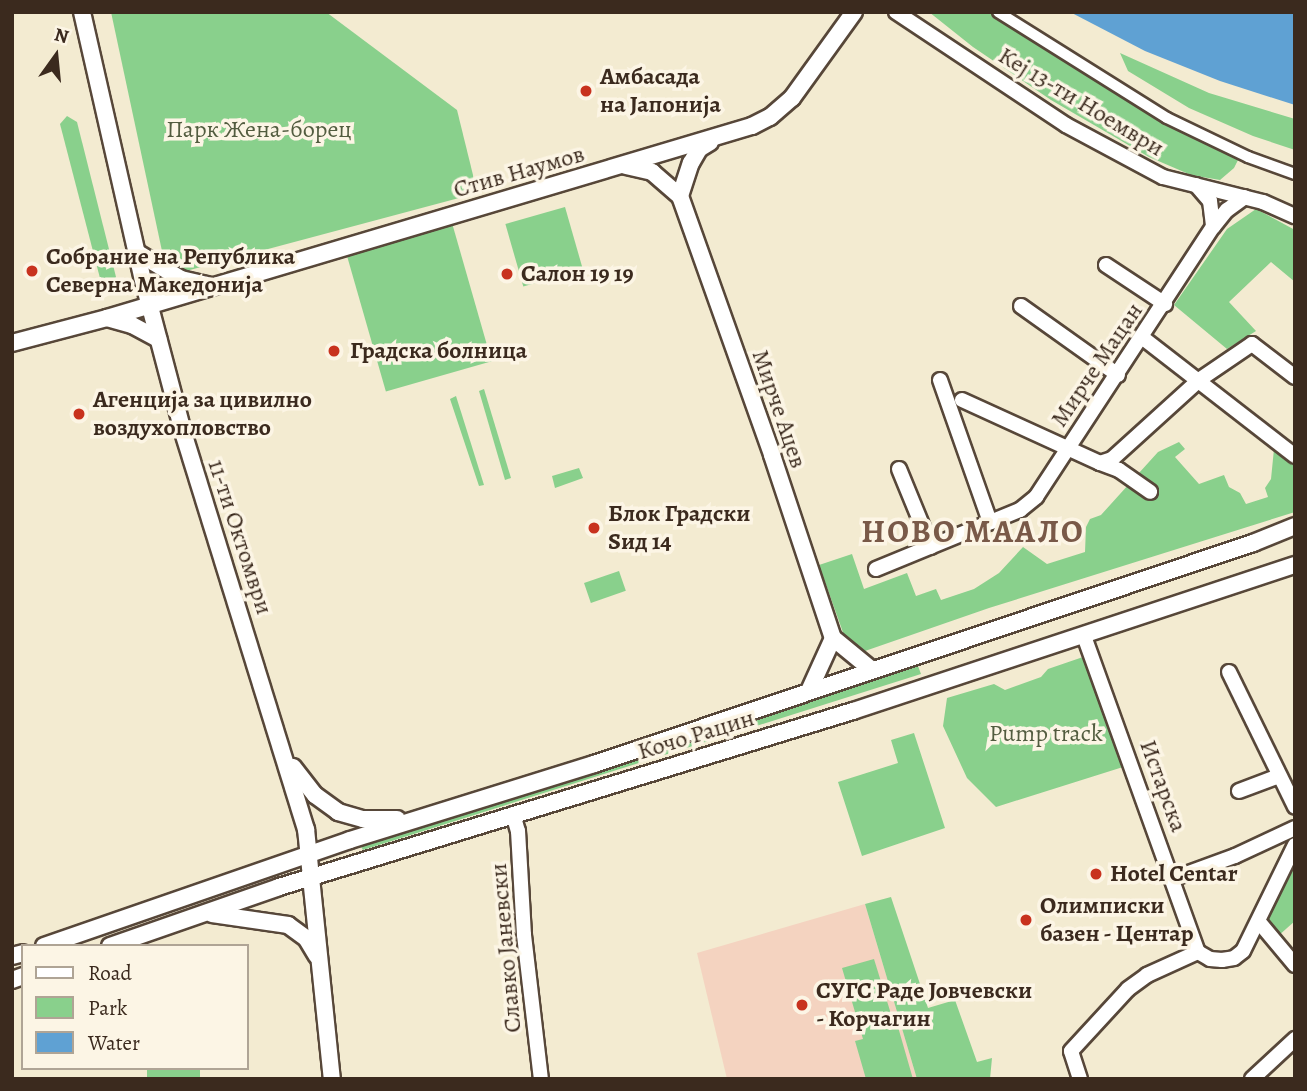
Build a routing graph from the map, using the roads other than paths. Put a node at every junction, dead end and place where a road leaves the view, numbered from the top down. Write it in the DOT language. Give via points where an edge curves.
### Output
graph roads {
  1 [pos="82,12"];
  2 [pos="855,12"];
  3 [pos="896,12"];
  4 [pos="998,12"];
  5 [pos="715,138"];
  6 [pos="621,166"];
  7 [pos="1295,174"];
  8 [pos="1196,185"];
  9 [pos="680,196"];
  10 [pos="1245,197"];
  11 [pos="1295,216"];
  12 [pos="1213,227"];
  13 [pos="138,253"];
  14 [pos="1106,265"];
  15 [pos="214,286"];
  16 [pos="1166,304"];
  17 [pos="150,305"];
  18 [pos="1021,306"];
  19 [pos="107,318"];
  20 [pos="1143,338"];
  21 [pos="158,340"];
  22 [pos="12,343"];
  23 [pos="1118,375"];
  24 [pos="1295,377"];
  25 [pos="940,380"];
  26 [pos="1199,380"];
  27 [pos="962,400"];
  28 [pos="1070,447"];
  29 [pos="1295,456"];
  30 [pos="1100,463"];
  31 [pos="899,469"];
  32 [pos="1150,492"];
  33 [pos="990,522"];
  34 [pos="1295,526"];
  35 [pos="931,547"];
  36 [pos="1295,565"];
  37 [pos="876,569"];
  38 [pos="1084,636"];
  39 [pos="833,638"];
  40 [pos="872,670"];
  41 [pos="1229,672"];
  42 [pos="809,691"];
  43 [pos="284,752"];
  44 [pos="1279,776"];
  45 [pos="1239,791"];
  46 [pos="1295,807"];
  47 [pos="513,814"];
  48 [pos="417,818"];
  49 [pos="1295,828"];
  50 [pos="1295,845"];
  51 [pos="310,853"];
  52 [pos="313,877"];
  53 [pos="1172,879"];
  54 [pos="202,914"];
  55 [pos="1259,922"];
  56 [pos="50,944"];
  57 [pos="116,944"];
  58 [pos="1198,951"];
  59 [pos="321,965"];
  60 [pos="1295,965"];
  61 [pos="1295,1039"];
  62 [pos="332,1079"];
  63 [pos="541,1079"];
  64 [pos="1080,1079"];
  65 [pos="1252,1079"];
  1 -- 13 [label="street, 11-ти Октомври"];
  2 -- 5 [label="street, Стив Наумов" via="780,110 752,126"];
  3 -- 8 [label="street, Кеј 13-ти Ноември" via="1066,125 1163,177"];
  4 -- 7 [label="street, Кеј 13-ти Ноември" via="1167,118"];
  5 -- 6 [label="street, Стив Наумов"];
  5 -- 9 [label="street" via="695,154"];
  6 -- 9 [label="street, Мирче Ацев" via="652,172"];
  6 -- 15 [label="street, Стив Наумов"];
  8 -- 10 [label="street, Кеј 13-ти Ноември"];
  8 -- 12 [label="street" via="1210,201"];
  9 -- 39 [label="street, Мирче Ацев"];
  10 -- 11 [label="street, Кеј 13-ти Ноември"];
  10 -- 12 [label="street, Мирче Мацан"];
  12 -- 16 [label="street, Мирче Мацан"];
  13 -- 15 [label="street" via="192,284"];
  13 -- 17 [label="street, 11-ти Октомври"];
  14 -- 16 [label="street"];
  15 -- 17 [label="street, Стив Наумов"];
  16 -- 20 [label="street, Мирче Мацан"];
  17 -- 19 [label="street, Стив Наумов"];
  17 -- 21 [label="street, 11-ти Октомври"];
  18 -- 23 [label="street"];
  19 -- 21 [label="street"];
  19 -- 22 [label="street, Стив Наумов"];
  20 -- 23 [label="street, Мирче Мацан"];
  20 -- 26 [label="street"];
  21 -- 43 [label="street, 11-ти Октомври" via="192,464"];
  23 -- 28 [label="street, Мирче Мацан"];
  24 -- 26 [label="street" via="1252,344"];
  25 -- 33 [label="street"];
  26 -- 29 [label="street"];
  26 -- 30 [label="street" via="1112,460"];
  27 -- 28 [label="street"];
  28 -- 30 [label="street"];
  28 -- 33 [label="street, Мирче Мацан" via="1036,497"];
  30 -- 32 [label="street"];
  31 -- 35 [label="street"];
  33 -- 35 [label="street, Мирче Мацан"];
  34 -- 40 [label="street, Кочо Рацин"];
  35 -- 37 [label="street, Мирче Мацан"];
  36 -- 38 [label="street, Кочо Рацин"];
  38 -- 47 [label="street, Кочо Рацин"];
  38 -- 53 [label="street, Истарска"];
  39 -- 40 [label="street"];
  39 -- 42 [label="street"];
  40 -- 42 [label="street, Кочо Рацин"];
  41 -- 44 [label="street"];
  42 -- 48 [label="street, Кочо Рацин"];
  43 -- 48 [label="street" via="315,795 338,812 363,819"];
  43 -- 51 [label="street, 11-ти Октомври"];
  44 -- 45 [label="street"];
  44 -- 46 [label="street"];
  47 -- 52 [label="street, Кочо Рацин"];
  47 -- 63 [label="street, Славко Јаневски"];
  48 -- 51 [label="street"];
  49 -- 53 [label="street"];
  50 -- 55 [label="street"];
  51 -- 52 [label="street, 11-ти Октомври"];
  51 -- 56 [label="street"];
  52 -- 54 [label="street, Кочо Рацин"];
  52 -- 59 [label="street, 11-ти Октомври"];
  53 -- 58 [label="street, Истарска"];
  54 -- 57 [label="street, Кочо Рацин"];
  54 -- 59 [label="street" via="288,925 306,938"];
  55 -- 58 [label="street" via="1234,958 1210,958"];
  55 -- 60 [label="street"];
  58 -- 64 [label="street" via="1147,975 1097,1020 1071,1051"];
  59 -- 62 [label="street, 11-ти Октомври"];
  61 -- 65 [label="street"];
}
